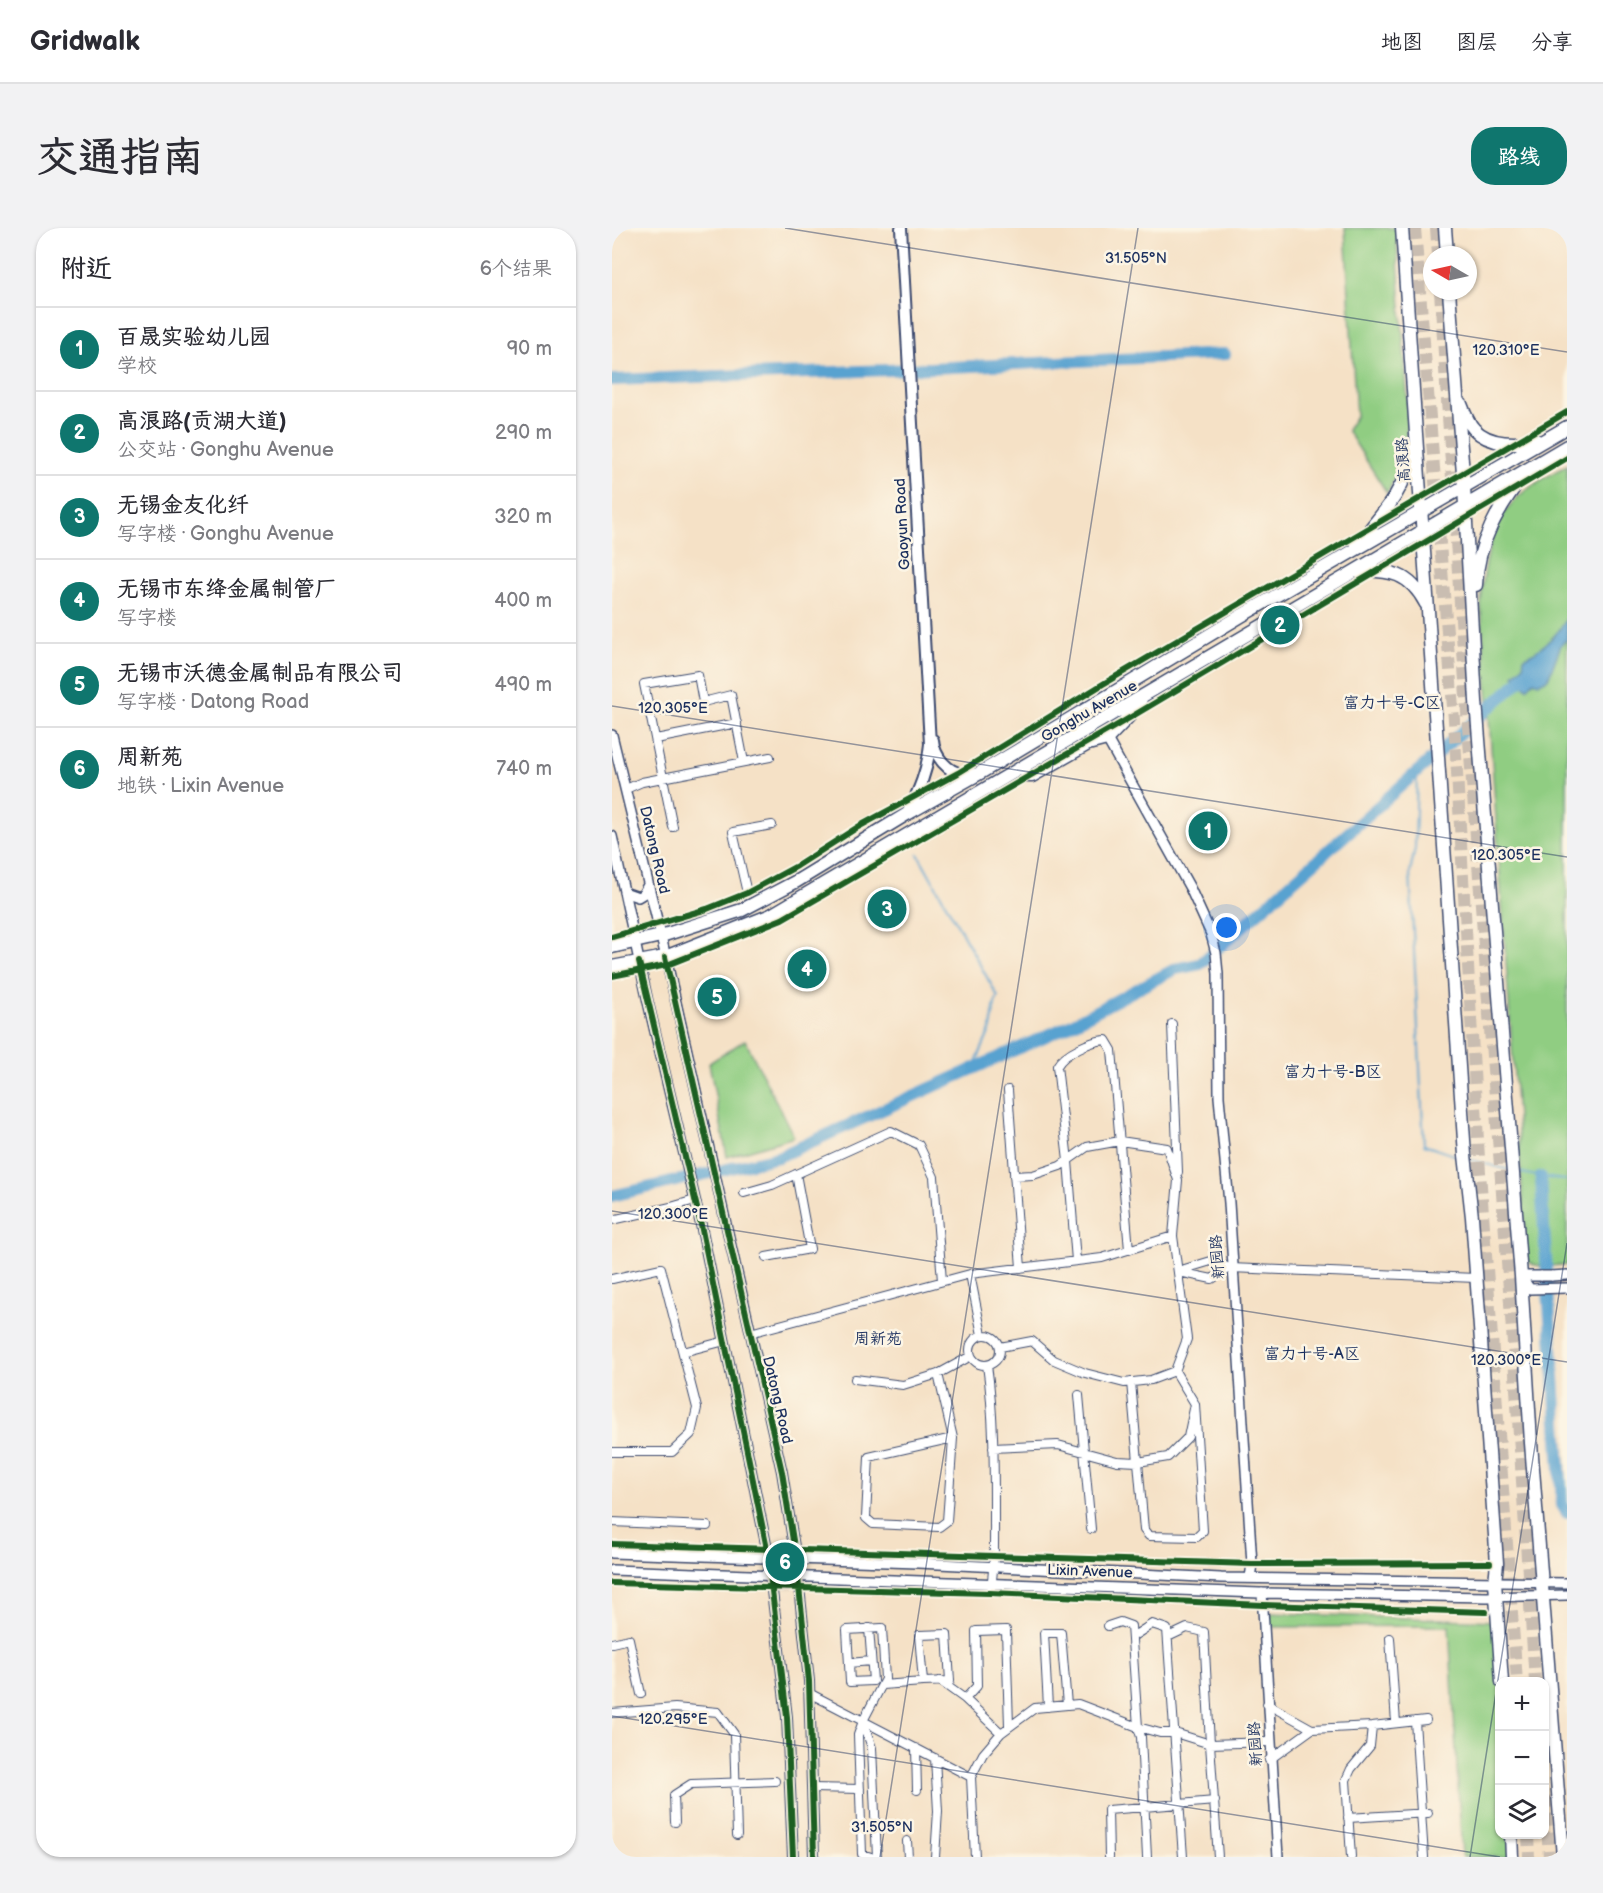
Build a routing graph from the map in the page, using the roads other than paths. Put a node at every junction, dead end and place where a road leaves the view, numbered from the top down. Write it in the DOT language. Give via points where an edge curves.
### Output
graph roads {
  1 [pos="902,228"];
  2 [pos="1402,228"];
  3 [pos="1445,228"];
  4 [pos="1446,246"];
  5 [pos="1450,300"];
  6 [pos="1456,388"];
  7 [pos="1415,422"];
  8 [pos="1567,427"];
  9 [pos="1542,441"];
  10 [pos="1567,446"];
  11 [pos="1528,469"];
  12 [pos="1464,487"];
  13 [pos="1465,505"];
  14 [pos="1421,512"];
  15 [pos="1424,530"];
  16 [pos="1352,552"];
  17 [pos="1352,571"];
  18 [pos="1428,607"];
  19 [pos="1471,625"];
  20 [pos="1142,697"];
  21 [pos="737,723"];
  22 [pos="612,735"];
  23 [pos="656,739"];
  24 [pos="1107,739"];
  25 [pos="771,757"];
  26 [pos="744,762"];
  27 [pos="1022,767"];
  28 [pos="980,773"];
  29 [pos="663,778"];
  30 [pos="626,789"];
  31 [pos="907,814"];
  32 [pos="772,825"];
  33 [pos="673,827"];
  34 [pos="612,836"];
  35 [pos="648,885"];
  36 [pos="624,892"];
  37 [pos="747,893"];
  38 [pos="661,936"];
  39 [pos="635,942"];
  40 [pos="612,947"];
  41 [pos="665,957"];
  42 [pos="639,962"];
  43 [pos="612,967"];
  44 [pos="1172,1024"];
  45 [pos="1008,1090"];
  46 [pos="1120,1141"];
  47 [pos="1068,1161"];
  48 [pos="796,1174"];
  49 [pos="1014,1176"];
  50 [pos="1178,1180"];
  51 [pos="744,1193"];
  52 [pos="694,1197"];
  53 [pos="612,1220"];
  54 [pos="1173,1236"];
  55 [pos="1129,1250"];
  56 [pos="766,1257"];
  57 [pos="1076,1262"];
  58 [pos="1021,1268"];
  59 [pos="1232,1268"];
  60 [pos="1178,1271"];
  61 [pos="970,1274"];
  62 [pos="1567,1275"];
  63 [pos="1521,1276"];
  64 [pos="1476,1278"];
  65 [pos="612,1279"];
  66 [pos="942,1281"];
  67 [pos="1567,1288"];
  68 [pos="750,1334"];
  69 [pos="982,1335"];
  70 [pos="724,1341"];
  71 [pos="1000,1347"];
  72 [pos="683,1352"];
  73 [pos="971,1356"];
  74 [pos="987,1365"];
  75 [pos="1175,1371"];
  76 [pos="938,1374"];
  77 [pos="855,1379"];
  78 [pos="1131,1382"];
  79 [pos="1079,1395"];
  80 [pos="1195,1404"];
  81 [pos="953,1438"];
  82 [pos="993,1448"];
  83 [pos="612,1452"];
  84 [pos="1085,1453"];
  85 [pos="1138,1462"];
  86 [pos="612,1522"];
  87 [pos="707,1526"];
  88 [pos="1091,1529"];
  89 [pos="612,1553"];
  90 [pos="769,1558"];
  91 [pos="796,1559"];
  92 [pos="992,1566"];
  93 [pos="612,1570"];
  94 [pos="771,1575"];
  95 [pos="798,1575"];
  96 [pos="1249,1578"];
  97 [pos="992,1582"];
  98 [pos="1495,1582"];
  99 [pos="1567,1583"];
  100 [pos="1542,1589"];
  101 [pos="990,1593"];
  102 [pos="1261,1593"];
  103 [pos="1567,1595"];
  104 [pos="1497,1596"];
  105 [pos="1108,1626"];
  106 [pos="869,1628"];
  107 [pos="1132,1637"];
  108 [pos="1168,1637"];
  109 [pos="1390,1638"];
  110 [pos="612,1643"];
  111 [pos="871,1662"];
  112 [pos="849,1663"];
  113 [pos="1502,1677"];
  114 [pos="940,1681"];
  115 [pos="922,1682"];
  116 [pos="882,1684"];
  117 [pos="809,1692"];
  118 [pos="641,1694"];
  119 [pos="964,1700"];
  120 [pos="1267,1704"];
  121 [pos="1067,1705"];
  122 [pos="1048,1707"];
  123 [pos="612,1713"];
  124 [pos="1426,1720"];
  125 [pos="863,1721"];
  126 [pos="1415,1721"];
  127 [pos="1396,1723"];
  128 [pos="1009,1726"];
  129 [pos="1372,1726"];
  130 [pos="1138,1727"];
  131 [pos="1312,1729"];
  132 [pos="1001,1733"];
  133 [pos="1175,1733"];
  134 [pos="1268,1742"];
  135 [pos="1210,1744"];
  136 [pos="916,1748"];
  137 [pos="934,1758"];
  138 [pos="1270,1759"];
  139 [pos="971,1777"];
  140 [pos="775,1781"];
  141 [pos="735,1783"];
  142 [pos="812,1788"];
  143 [pos="860,1790"];
  144 [pos="917,1790"];
  145 [pos="1215,1801"];
  146 [pos="1179,1803"];
  147 [pos="1144,1807"];
  148 [pos="1424,1814"];
  149 [pos="1348,1818"];
  150 [pos="675,1822"];
  151 [pos="737,1835"];
  152 [pos="1511,1839"];
  153 [pos="907,1840"];
  154 [pos="793,1857"];
  155 [pos="814,1857"];
  156 [pos="871,1857"];
  157 [pos="877,1857"];
  158 [pos="908,1857"];
  159 [pos="935,1857"];
  160 [pos="975,1857"];
  161 [pos="1109,1857"];
  162 [pos="1147,1857"];
  163 [pos="1183,1857"];
  164 [pos="1218,1857"];
  165 [pos="1276,1857"];
  166 [pos="1351,1857"];
  167 [pos="1424,1857"];
  168 [pos="1512,1857"];
  169 [pos="1563,1857"];
  1 -- 28 [label="main road, Gaoyun Road" via="933,745 942,762 953,771"];
  1 -- 31 [label="main road, Gaoyun Road" via="930,744 924,778"];
  2 -- 7 [label="main road, 高浪路"];
  3 -- 4 [label="main road"];
  5 -- 6 [label="main road"];
  6 -- 9 [label="main road" via="1466,417 1484,437 1504,443"];
  6 -- 12 [label="main road"];
  7 -- 14 [label="main road, 高浪路"];
  7 -- 16 [label="main road" via="1413,451 1403,483"];
  8 -- 9 [label="main road, Gonghu Avenue"];
  9 -- 12 [label="main road, Gonghu Avenue"];
  10 -- 11 [label="main road, Gonghu Avenue"];
  11 -- 13 [label="main road, Gonghu Avenue"];
  11 -- 19 [label="main road" via="1498,511 1481,550"];
  12 -- 13 [label="main road"];
  12 -- 14 [label="main road, Gonghu Avenue"];
  13 -- 15 [label="main road, Gonghu Avenue"];
  13 -- 19 [label="main road"];
  14 -- 15 [label="main road, 高浪路"];
  14 -- 16 [label="main road, Gonghu Avenue"];
  15 -- 17 [label="main road, Gonghu Avenue"];
  15 -- 18 [label="main road, 高浪路"];
  16 -- 28 [label="main road, Gonghu Avenue"];
  17 -- 18 [label="main road" via="1381,570 1404,578"];
  17 -- 20 [label="main road, Gonghu Avenue"];
  18 -- 64 [label="main road, 高浪路"];
  19 -- 63 [label="main road"];
  20 -- 24 [label="main road"];
  20 -- 27 [label="main road, Gonghu Avenue"];
  21 -- 23 [label="street"];
  21 -- 23 [label="street" via="731,695 703,702 698,675 644,684"];
  21 -- 26 [label="street"];
  22 -- 30 [label="street, Datong Road"];
  23 -- 29 [label="street"];
  24 -- 27 [label="main road" via="1088,744 1032,776"];
  24 -- 59 [label="street, 新园路" via="1210,934 1217,973 1217,1097"];
  25 -- 26 [label="street"];
  26 -- 29 [label="street"];
  27 -- 41 [label="main road, Gonghu Avenue" via="771,915"];
  28 -- 31 [label="main road, Gonghu Avenue"];
  29 -- 30 [label="street"];
  29 -- 33 [label="street"];
  30 -- 35 [label="street, Datong Road"];
  31 -- 38 [label="main road, Gonghu Avenue" via="742,910"];
  32 -- 37 [label="street" via="733,832"];
  34 -- 36 [label="street"];
  35 -- 36 [label="street" via="638,897"];
  35 -- 38 [label="street, Datong Road"];
  36 -- 39 [label="street"];
  38 -- 39 [label="main road, Gonghu Avenue"];
  38 -- 41 [label="street, Datong Road"];
  39 -- 40 [label="main road, Gonghu Avenue"];
  39 -- 42 [label="street"];
  41 -- 42 [label="main road, Gonghu Avenue"];
  41 -- 68 [label="street, Datong Road"];
  42 -- 43 [label="main road, Gonghu Avenue"];
  42 -- 52 [label="street"];
  44 -- 50 [label="street"];
  45 -- 49 [label="street"];
  46 -- 47 [label="street" via="1087,1147"];
  46 -- 47 [label="street" via="1112,1050 1106,1040 1093,1041 1061,1059 1057,1066"];
  46 -- 50 [label="street" via="1167,1148"];
  46 -- 55 [label="street"];
  47 -- 49 [label="street" via="1033,1175"];
  47 -- 57 [label="street"];
  48 -- 51 [label="street"];
  48 -- 56 [label="street" via="810,1249"];
  48 -- 66 [label="street" via="891,1131 919,1145 934,1177"];
  49 -- 58 [label="street"];
  50 -- 54 [label="street"];
  52 -- 53 [label="street"];
  52 -- 70 [label="street"];
  54 -- 55 [label="street"];
  54 -- 60 [label="street"];
  55 -- 57 [label="street"];
  57 -- 58 [label="street"];
  58 -- 61 [label="street"];
  59 -- 60 [label="street" via="1211,1261"];
  59 -- 60 [label="street" via="1212,1279"];
  59 -- 64 [label="street"];
  59 -- 96 [label="street, 新园路" via="1252,1564"];
  60 -- 75 [label="street" via="1187,1339"];
  61 -- 66 [label="street"];
  61 -- 69 [label="street"];
  62 -- 63 [label="street"];
  63 -- 67 [label="street" via="1530,1289"];
  63 -- 100 [label="main road"];
  64 -- 98 [label="main road, 高浪路" via="1497,1563"];
  65 -- 72 [label="street" via="661,1268"];
  66 -- 68 [label="street"];
  68 -- 91 [label="street, Datong Road" via="782,1472"];
  69 -- 71 [label="street" via="992,1336"];
  69 -- 73 [label="street" via="973,1341"];
  70 -- 72 [label="street"];
  70 -- 90 [label="street"];
  71 -- 74 [label="street" via="999,1357"];
  71 -- 78 [label="street" via="1032,1341 1054,1360 1084,1373"];
  72 -- 83 [label="street" via="697,1408 691,1434 672,1452"];
  73 -- 74 [label="street"];
  73 -- 76 [label="street"];
  74 -- 82 [label="street"];
  75 -- 78 [label="street"];
  75 -- 80 [label="street"];
  76 -- 77 [label="street" via="903,1385"];
  76 -- 81 [label="street"];
  78 -- 85 [label="street"];
  79 -- 84 [label="street"];
  80 -- 85 [label="street" via="1188,1437 1168,1457"];
  80 -- 85 [label="street" via="1203,1531 1197,1537 1149,1536 1144,1530"];
  81 -- 81 [label="street" via="869,1458 866,1518 873,1524 939,1527 947,1521"];
  82 -- 84 [label="street" via="1058,1445"];
  82 -- 92 [label="street"];
  84 -- 85 [label="street"];
  84 -- 88 [label="street"];
  86 -- 87 [label="street"];
  89 -- 90 [label="street, Lixin Avenue"];
  90 -- 91 [label="street, Lixin Avenue"];
  90 -- 94 [label="street"];
  91 -- 92 [label="street, Lixin Avenue"];
  91 -- 95 [label="street, Datong Road"];
  92 -- 96 [label="street, Lixin Avenue"];
  92 -- 97 [label="street"];
  93 -- 94 [label="street, Lixin Avenue"];
  94 -- 95 [label="street, Lixin Avenue"];
  94 -- 154 [label="street" via="787,1717"];
  95 -- 97 [label="street, Lixin Avenue"];
  95 -- 117 [label="street, Datong Road"];
  96 -- 98 [label="street, Lixin Avenue"];
  97 -- 101 [label="street"];
  97 -- 102 [label="street, Lixin Avenue"];
  98 -- 100 [label="street, Lixin Avenue"];
  98 -- 104 [label="main road, 高浪路"];
  99 -- 100 [label="street, Lixin Avenue"];
  100 -- 103 [label="street, Lixin Avenue"];
  100 -- 104 [label="street, Lixin Avenue"];
  100 -- 169 [label="main road"];
  102 -- 104 [label="street, Lixin Avenue"];
  102 -- 120 [label="street, 新园路"];
  104 -- 113 [label="main road, 高浪路"];
  105 -- 107 [label="street" via="1120,1622 1131,1626"];
  106 -- 111 [label="street"];
  106 -- 112 [label="street" via="847,1630"];
  106 -- 116 [label="street" via="882,1628"];
  107 -- 108 [label="street" via="1152,1624 1167,1629"];
  107 -- 130 [label="street"];
  108 -- 133 [label="street"];
  108 -- 135 [label="street" via="1187,1628 1204,1632"];
  109 -- 127 [label="street"];
  110 -- 118 [label="street" via="628,1640"];
  111 -- 112 [label="street"];
  111 -- 112 [label="street" via="873,1681 850,1682"];
  114 -- 115 [label="street"];
  114 -- 115 [label="street" via="950,1681 947,1634 919,1635"];
  114 -- 119 [label="street"];
  115 -- 116 [label="street"];
  116 -- 125 [label="street"];
  117 -- 125 [label="street"];
  117 -- 142 [label="street, Datong Road"];
  119 -- 128 [label="street" via="978,1686 976,1631 1006,1630"];
  119 -- 132 [label="street"];
  120 -- 131 [label="street"];
  120 -- 134 [label="street, 新园路"];
  120 -- 138 [label="street, 新园路"];
  121 -- 122 [label="street"];
  121 -- 122 [label="street" via="1060,1633 1044,1633"];
  121 -- 130 [label="street" via="1078,1704"];
  122 -- 128 [label="street" via="1035,1708"];
  123 -- 141 [label="street" via="675,1708 718,1712 734,1734"];
  124 -- 126 [label="street"];
  125 -- 136 [label="street"];
  125 -- 143 [label="street" via="858,1736"];
  125 -- 157 [label="street" via="872,1748"];
  126 -- 127 [label="street"];
  126 -- 148 [label="street"];
  127 -- 129 [label="street"];
  128 -- 132 [label="street"];
  129 -- 131 [label="street"];
  129 -- 149 [label="street" via="1370,1746 1346,1780"];
  130 -- 133 [label="street"];
  130 -- 147 [label="street"];
  131 -- 138 [label="street"];
  132 -- 139 [label="street" via="983,1754"];
  133 -- 135 [label="street"];
  133 -- 146 [label="street"];
  134 -- 135 [label="street"];
  134 -- 138 [label="street, 新园路"];
  135 -- 145 [label="street"];
  136 -- 137 [label="street"];
  136 -- 144 [label="street"];
  137 -- 139 [label="street"];
  137 -- 159 [label="street" via="938,1811"];
  138 -- 165 [label="street, 新园路"];
  139 -- 160 [label="street"];
  140 -- 141 [label="street"];
  141 -- 150 [label="street" via="691,1784 674,1795"];
  141 -- 151 [label="street"];
  142 -- 143 [label="street"];
  142 -- 155 [label="street, Datong Road"];
  143 -- 156 [label="street" via="862,1854"];
  145 -- 146 [label="street"];
  145 -- 164 [label="street"];
  146 -- 147 [label="street"];
  146 -- 163 [label="street"];
  147 -- 161 [label="street" via="1108,1810"];
  147 -- 162 [label="street"];
  148 -- 149 [label="street"];
  148 -- 167 [label="street"];
  149 -- 166 [label="street"];
  152 -- 168 [label="main road"];
  153 -- 158 [label="street"];
}
